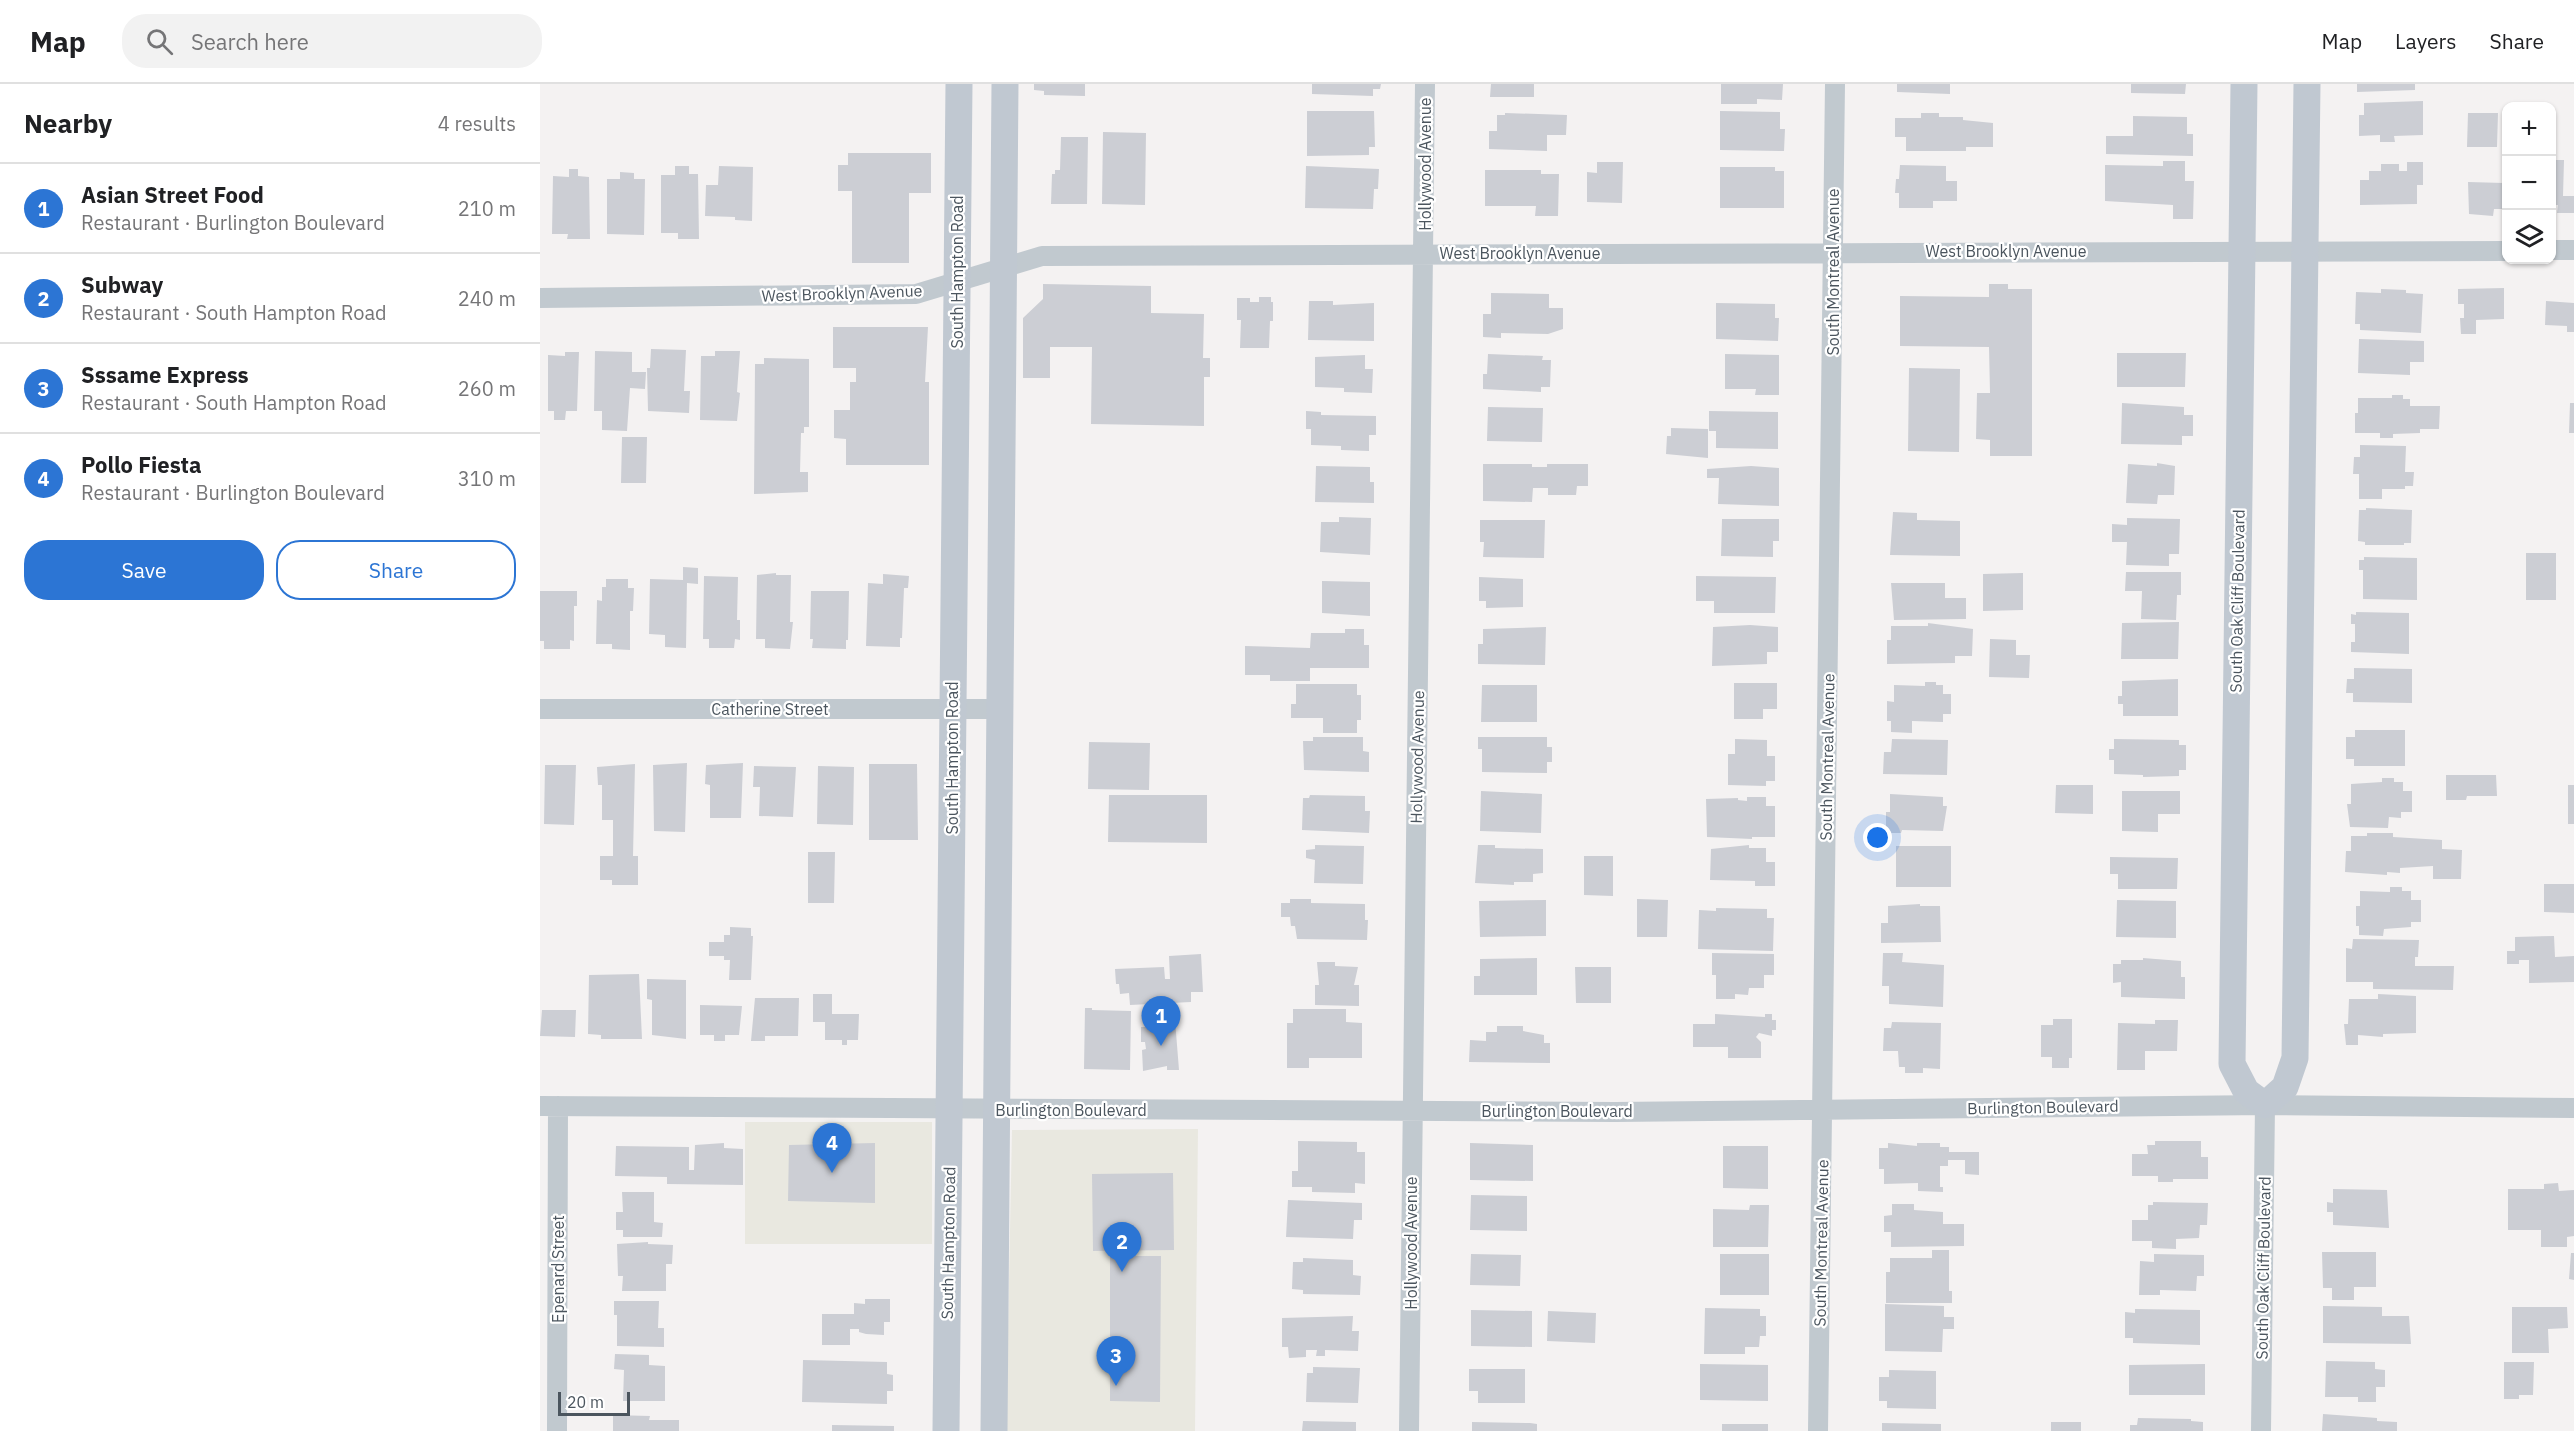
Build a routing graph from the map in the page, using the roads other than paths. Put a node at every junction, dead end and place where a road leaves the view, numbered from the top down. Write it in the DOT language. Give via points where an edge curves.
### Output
graph roads {
  1 [pos="959,84"];
  2 [pos="1005,84"];
  3 [pos="1425,84"];
  4 [pos="1835,84"];
  5 [pos="2244,84"];
  6 [pos="2307,84"];
  7 [pos="2242,250"];
  8 [pos="2303,250"];
  9 [pos="2502,250"];
  10 [pos="2556,250"];
  11 [pos="2574,250"];
  12 [pos="1833,251"];
  13 [pos="1425,254"];
  14 [pos="1004,268"];
  15 [pos="957,282"];
  16 [pos="540,298"];
  17 [pos="540,709"];
  18 [pos="1000,709"];
  19 [pos="952,710"];
  20 [pos="2265,1105"];
  21 [pos="549,1107"];
  22 [pos="2574,1108"];
  23 [pos="948,1109"];
  24 [pos="997,1109"];
  25 [pos="1412,1110"];
  26 [pos="1823,1110"];
  27 [pos="557,1431"];
  28 [pos="946,1431"];
  29 [pos="994,1431"];
  30 [pos="1409,1431"];
  31 [pos="1818,1431"];
  32 [pos="2260,1431"];
  1 -- 15 [label="main road, South Hampton Road"];
  2 -- 14 [label="main road"];
  3 -- 13 [label="street, Hollywood Avenue"];
  4 -- 12 [label="street, South Montreal Avenue"];
  5 -- 7 [label="main road, South Oak Cliff Boulevard"];
  6 -- 8 [label="main road"];
  7 -- 8 [label="street, West Brooklyn Avenue"];
  7 -- 12 [label="street, West Brooklyn Avenue"];
  7 -- 20 [label="main road, South Oak Cliff Boulevard" via="2232,1064 2246,1091"];
  8 -- 9 [label="street, West Brooklyn Avenue"];
  8 -- 20 [label="main road" via="2295,1058 2285,1087"];
  10 -- 11 [label="street"];
  12 -- 13 [label="street, West Brooklyn Avenue"];
  12 -- 26 [label="street, South Montreal Avenue"];
  13 -- 14 [label="street, West Brooklyn Avenue" via="1042,256"];
  13 -- 25 [label="street, Hollywood Avenue"];
  14 -- 15 [label="street, West Brooklyn Avenue"];
  14 -- 18 [label="main road"];
  15 -- 16 [label="street, West Brooklyn Avenue" via="916,294"];
  15 -- 19 [label="main road, South Hampton Road"];
  17 -- 19 [label="street, Catherine Street"];
  18 -- 19 [label="street, Catherine Street"];
  18 -- 24 [label="main road"];
  19 -- 23 [label="main road, South Hampton Road"];
  20 -- 22 [label="street, Burlington Boulevard"];
  20 -- 26 [label="street, Burlington Boulevard"];
  20 -- 32 [label="street, South Oak Cliff Boulevard"];
  21 -- 23 [label="street, Burlington Boulevard"];
  21 -- 27 [label="street, Epenard Street"];
  23 -- 24 [label="street, Burlington Boulevard"];
  23 -- 28 [label="main road, South Hampton Road"];
  24 -- 25 [label="street, Burlington Boulevard"];
  24 -- 29 [label="main road"];
  25 -- 26 [label="street, Burlington Boulevard"];
  25 -- 30 [label="street, Hollywood Avenue"];
  26 -- 31 [label="street, South Montreal Avenue"];
}
